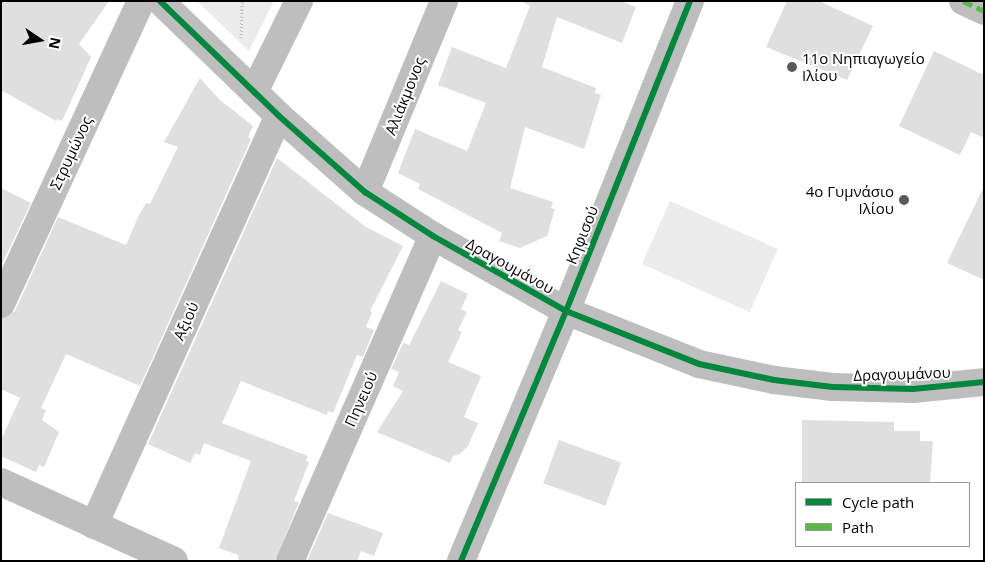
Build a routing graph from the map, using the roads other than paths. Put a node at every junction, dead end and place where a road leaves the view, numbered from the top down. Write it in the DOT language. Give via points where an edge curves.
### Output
graph roads {
  1 [pos="141,1"];
  2 [pos="160,1"];
  3 [pos="298,1"];
  4 [pos="444,1"];
  5 [pos="690,1"];
  6 [pos="963,1"];
  7 [pos="984,12"];
  8 [pos="254,92"];
  9 [pos="279,116"];
  10 [pos="365,192"];
  11 [pos="432,236"];
  12 [pos="1,304"];
  13 [pos="566,312"];
  14 [pos="984,382"];
  15 [pos="1,482"];
  16 [pos="94,525"];
  17 [pos="174,561"];
  18 [pos="290,561"];
  19 [pos="461,561"];
  1 -- 12 [label="street, Στρυμώνος"];
  2 -- 8 [label="street, Δραγουμάνου"];
  3 -- 8 [label="street"];
  4 -- 10 [label="street, Αλιάκμονος"];
  5 -- 13 [label="street, Κηφισού"];
  6 -- 7 [label="street"];
  8 -- 9 [label="street, Δραγουμάνου"];
  9 -- 10 [label="street, Δραγουμάνου"];
  9 -- 16 [label="street, Αξιού"];
  10 -- 11 [label="street, Δραγουμάνου"];
  11 -- 13 [label="street, Δραγουμάνου"];
  11 -- 18 [label="street, Πηνειού"];
  13 -- 14 [label="street, Δραγουμάνου" via="699,364 774,380 833,387 913,389"];
  13 -- 19 [label="street, Κηφισού"];
  15 -- 16 [label="street"];
  16 -- 17 [label="street"];
}
